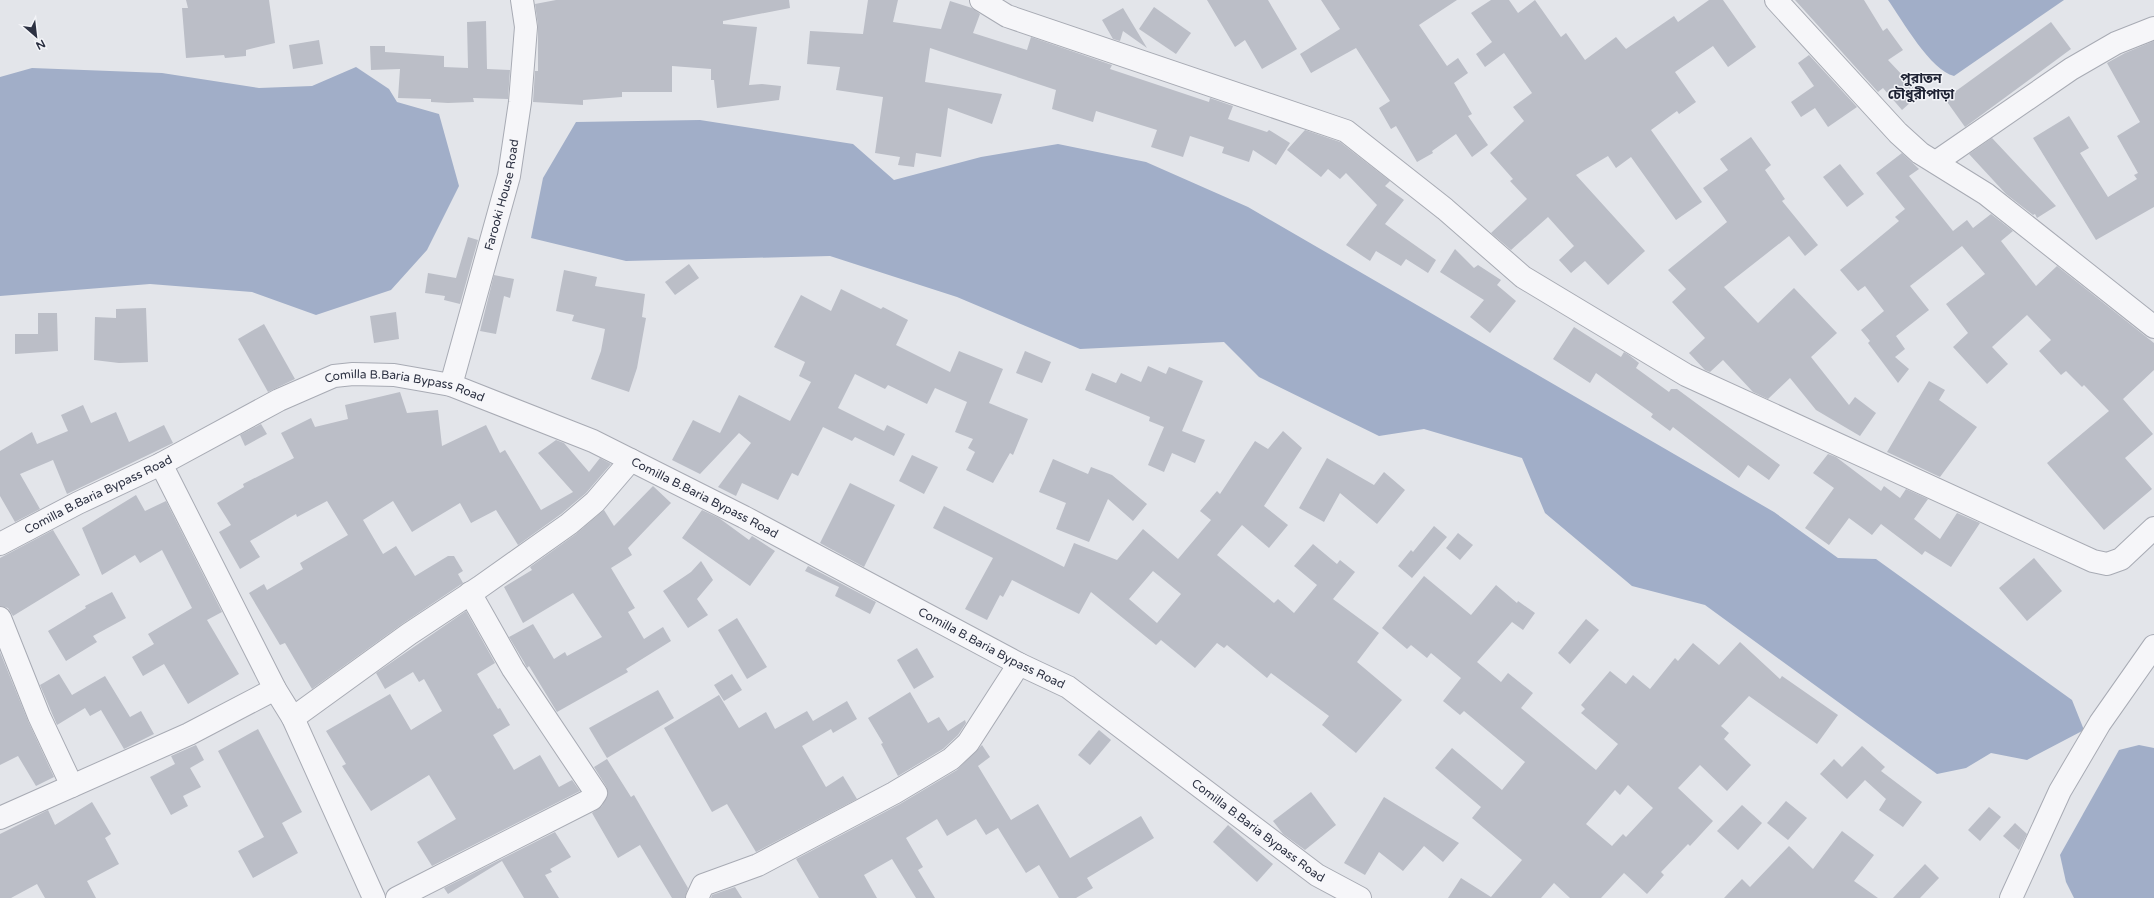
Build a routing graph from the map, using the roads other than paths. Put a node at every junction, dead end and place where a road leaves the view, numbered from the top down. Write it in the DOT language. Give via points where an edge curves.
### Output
graph roads {
  1 [pos="522,0"];
  2 [pos="982,0"];
  3 [pos="1776,0"];
  4 [pos="2154,28"];
  5 [pos="1936,162"];
  6 [pos="2154,327"];
  7 [pos="452,385"];
  8 [pos="631,460"];
  9 [pos="161,464"];
  10 [pos="2154,528"];
  11 [pos="0,544"];
  12 [pos="470,593"];
  13 [pos="0,618"];
  14 [pos="2154,646"];
  15 [pos="1019,664"];
  16 [pos="274,689"];
  17 [pos="293,718"];
  18 [pos="72,786"];
  19 [pos="0,818"];
  20 [pos="374,898"];
  21 [pos="397,898"];
  22 [pos="697,898"];
  23 [pos="1360,898"];
  24 [pos="2011,898"];
  1 -- 7 [label="street, Farooki House Road" via="526,27 520,102 509,176"];
  2 -- 10 [label="street" via="1007,16 1346,132 1445,209 1523,277 1686,375 2093,561 2108,564 2121,560"];
  3 -- 5 [label="street" via="1898,133 1920,153"];
  4 -- 5 [label="street" via="2116,43 2071,69"];
  5 -- 6 [label="street" via="1986,194"];
  7 -- 8 [label="street, Comilla B.Baria Bypass Road" via="593,441"];
  7 -- 9 [label="street, Comilla B.Baria Bypass Road" via="394,375 334,376 279,400"];
  8 -- 12 [label="street" via="595,502"];
  8 -- 15 [label="street, Comilla B.Baria Bypass Road" via="744,517"];
  9 -- 11 [label="street, Comilla B.Baria Bypass Road" via="78,503"];
  9 -- 16 [label="street"];
  12 -- 17 [label="street"];
  12 -- 21 [label="street" via="513,669 596,793 592,799"];
  13 -- 18 [label="street" via="39,716"];
  14 -- 24 [label="street" via="2100,723 2060,791"];
  15 -- 22 [label="street" via="968,743 951,759 894,793 758,865 704,885"];
  15 -- 23 [label="street, Comilla B.Baria Bypass Road" via="1068,686 1317,875"];
  16 -- 17 [label="street"];
  16 -- 18 [label="street" via="189,734"];
  17 -- 20 [label="street"];
  18 -- 19 [label="street"];
}
